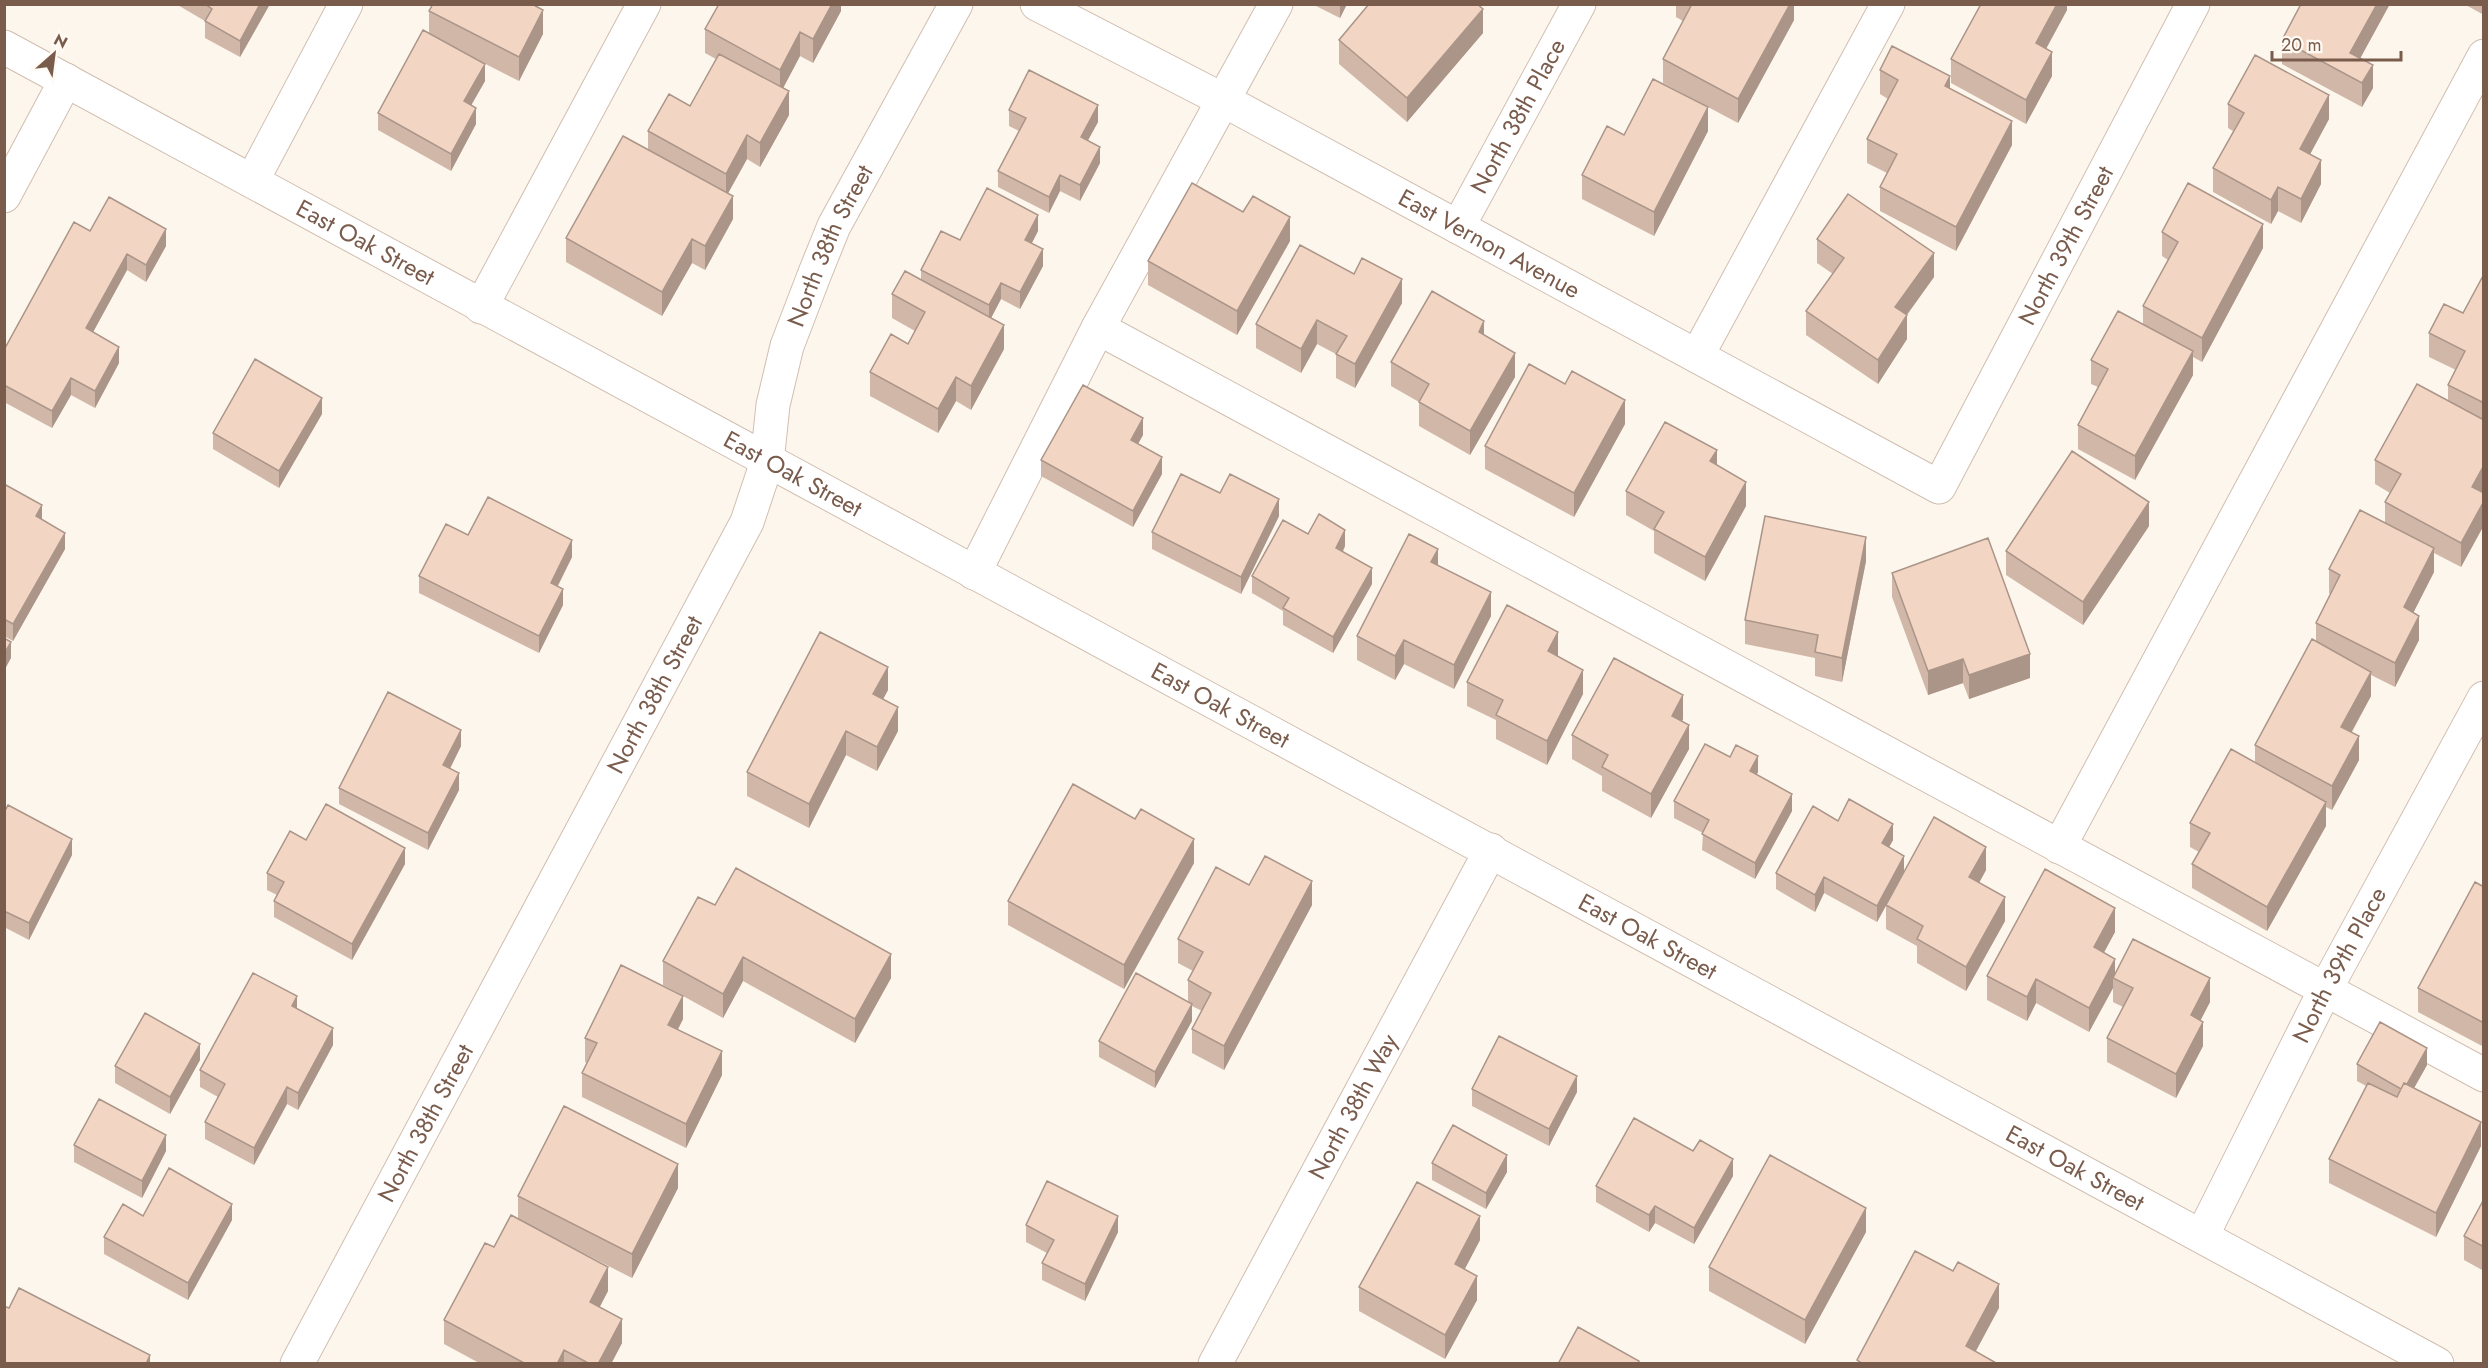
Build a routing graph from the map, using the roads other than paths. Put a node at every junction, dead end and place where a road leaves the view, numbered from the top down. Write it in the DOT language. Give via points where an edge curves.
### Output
graph roads {
  1 [pos="346,4"];
  2 [pos="644,4"];
  3 [pos="956,4"];
  4 [pos="1037,4"];
  5 [pos="1276,4"];
  6 [pos="1580,4"];
  7 [pos="1887,4"];
  8 [pos="2193,4"];
  9 [pos="4,47"];
  10 [pos="2484,56"];
  11 [pos="66,80"];
  12 [pos="1225,101"];
  13 [pos="252,181"];
  14 [pos="4,196"];
  15 [pos="1458,227"];
  16 [pos="482,307"];
  17 [pos="1098,328"];
  18 [pos="1697,356"];
  19 [pos="767,462"];
  20 [pos="1939,487"];
  21 [pos="974,573"];
  22 [pos="2484,698"];
  23 [pos="2059,847"];
  24 [pos="1491,850"];
  25 [pos="2325,990"];
  26 [pos="2484,1075"];
  27 [pos="2202,1236"];
  28 [pos="297,1364"];
  29 [pos="1215,1364"];
  30 [pos="2437,1364"];
  1 -- 13 [label="street"];
  2 -- 16 [label="street"];
  3 -- 19 [label="street, North 38th Street" via="834,226 814,273 787,346 773,405"];
  4 -- 12 [label="street, East Vernon Avenue"];
  5 -- 12 [label="street"];
  6 -- 15 [label="street, North 38th Place"];
  7 -- 18 [label="street"];
  8 -- 20 [label="street, North 39th Street"];
  9 -- 11 [label="street, East Oak Street"];
  10 -- 23 [label="street"];
  11 -- 13 [label="street, East Oak Street"];
  11 -- 14 [label="street"];
  12 -- 15 [label="street, East Vernon Avenue"];
  12 -- 17 [label="street"];
  13 -- 16 [label="street, East Oak Street"];
  15 -- 18 [label="street, East Vernon Avenue"];
  16 -- 19 [label="street, East Oak Street"];
  17 -- 21 [label="street"];
  17 -- 23 [label="street"];
  18 -- 20 [label="street, East Vernon Avenue"];
  19 -- 21 [label="street, East Oak Street"];
  19 -- 28 [label="street, North 38th Street" via="747,522"];
  21 -- 24 [label="street, East Oak Street"];
  22 -- 25 [label="street, North 39th Place"];
  23 -- 25 [label="street"];
  24 -- 27 [label="street, East Oak Street"];
  24 -- 29 [label="street, North 38th Way"];
  25 -- 26 [label="street"];
  25 -- 27 [label="street, North 39th Place"];
  27 -- 30 [label="street, East Oak Street"];
}
